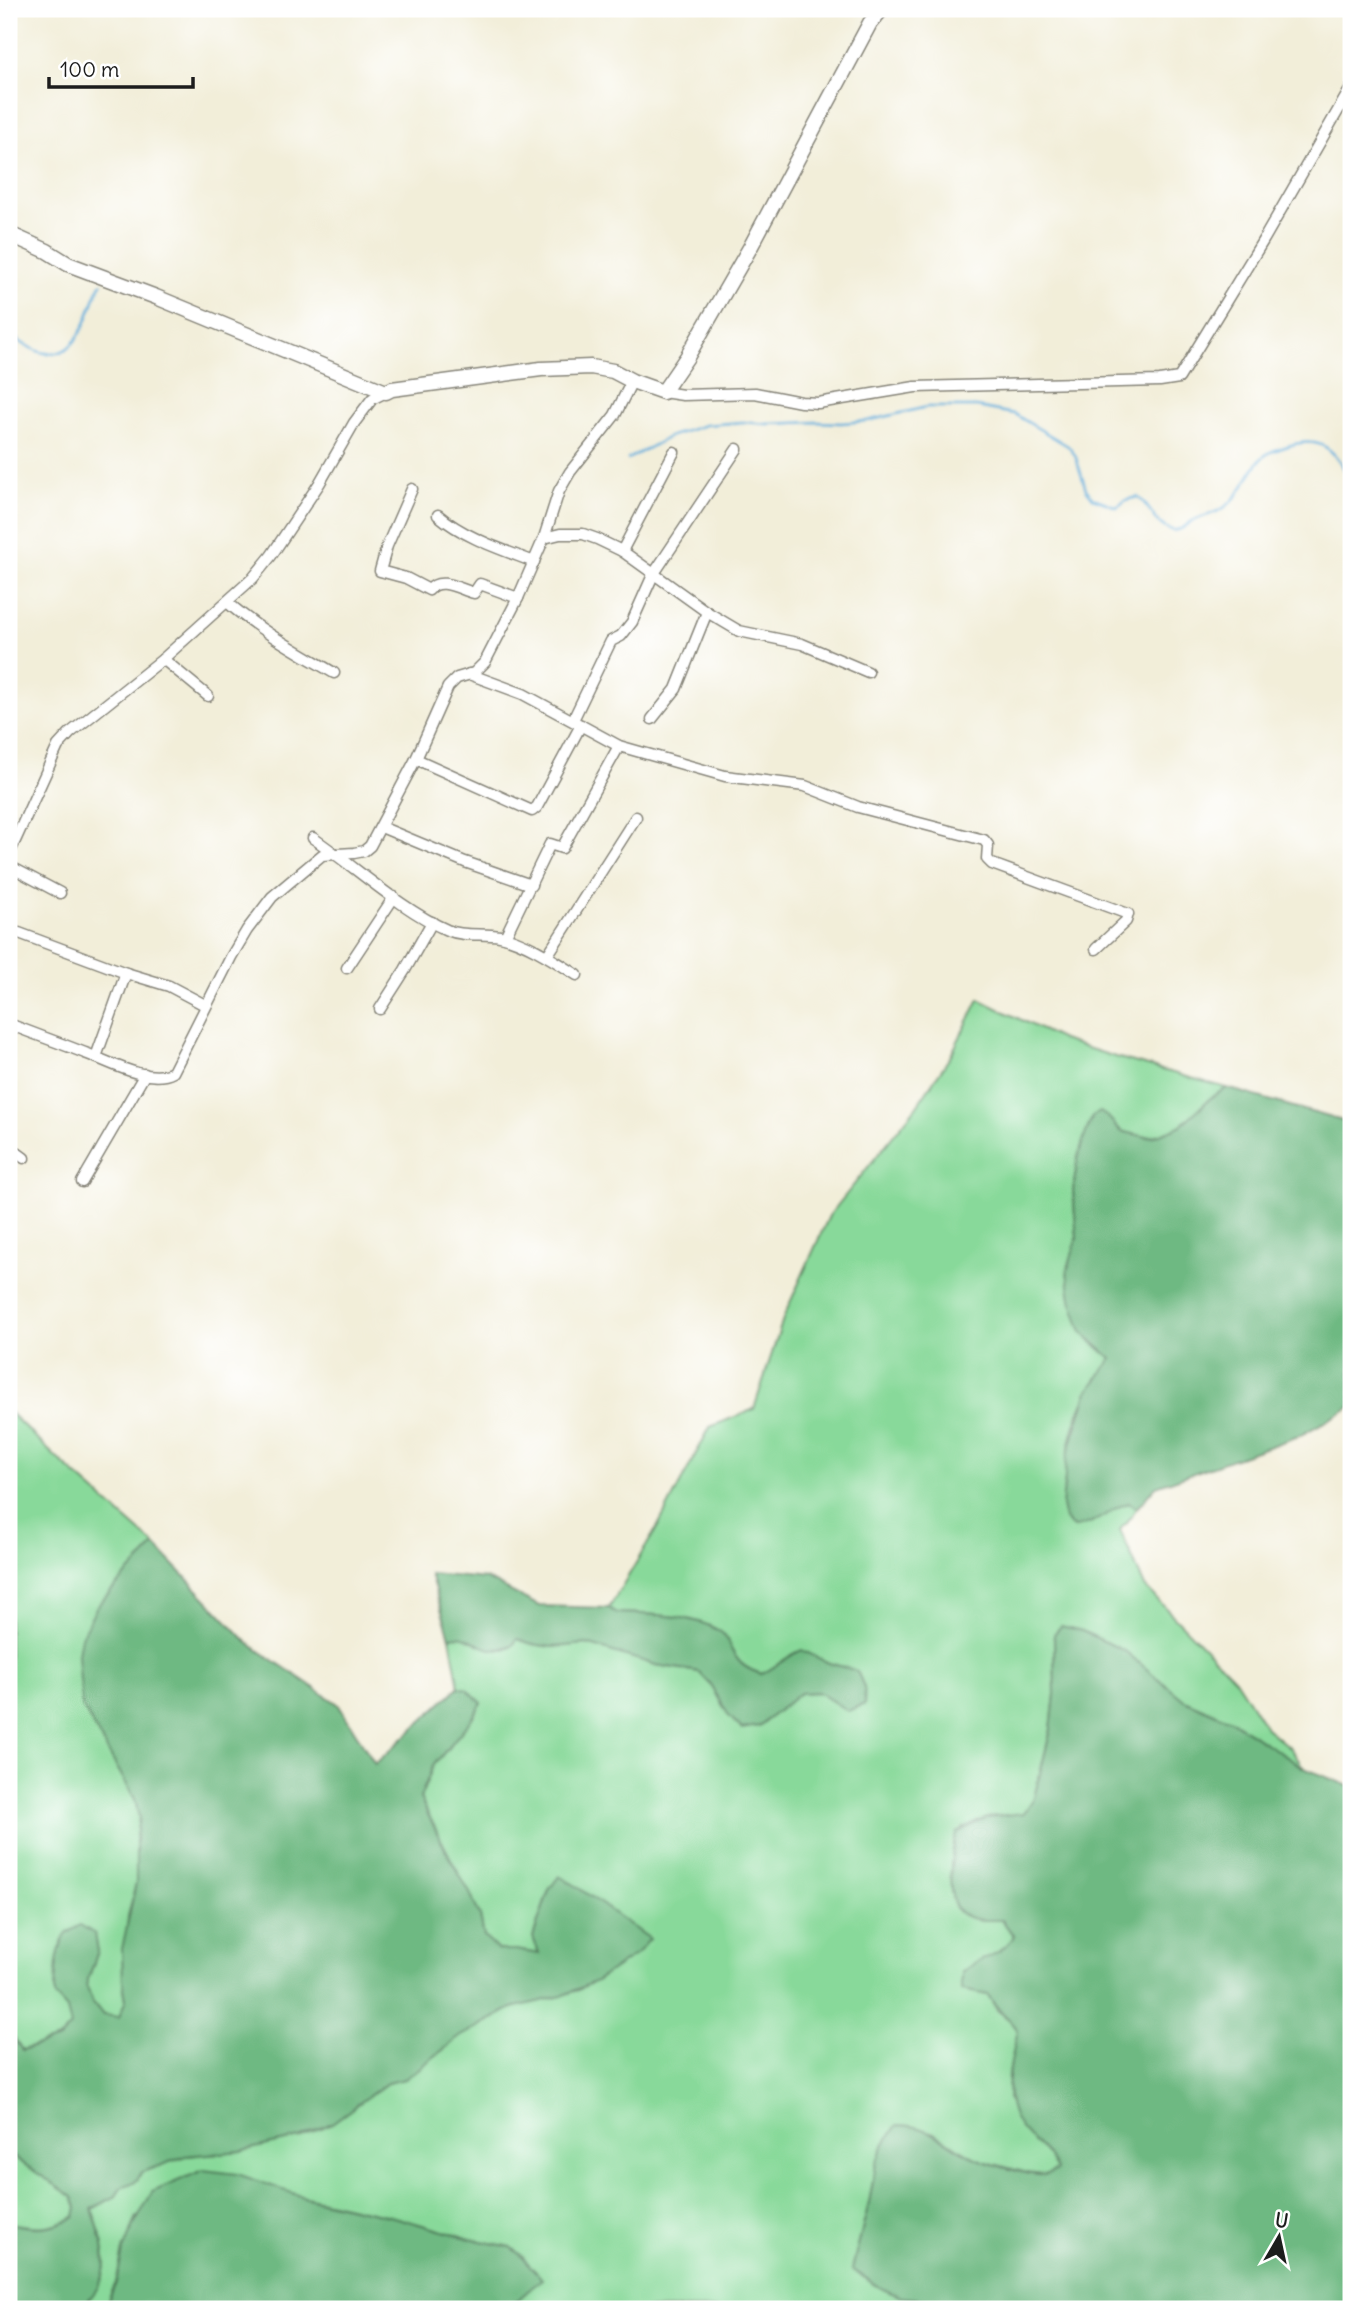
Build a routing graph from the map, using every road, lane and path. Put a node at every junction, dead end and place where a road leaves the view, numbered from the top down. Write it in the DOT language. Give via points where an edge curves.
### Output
graph roads {
  1 [pos="881,9"];
  2 [pos="1351,88"];
  3 [pos="9,234"];
  4 [pos="632,381"];
  5 [pos="386,392"];
  6 [pos="663,392"];
  7 [pos="737,449"];
  8 [pos="674,452"];
  9 [pos="412,489"];
  10 [pos="438,515"];
  11 [pos="544,538"];
  12 [pos="622,551"];
  13 [pos="534,562"];
  14 [pos="653,575"];
  15 [pos="518,598"];
  16 [pos="227,602"];
  17 [pos="707,612"];
  18 [pos="163,659"];
  19 [pos="868,672"];
  20 [pos="334,673"];
  21 [pos="469,674"];
  22 [pos="208,696"];
  23 [pos="652,719"];
  24 [pos="577,723"];
  25 [pos="619,746"];
  26 [pos="416,759"];
  27 [pos="636,817"];
  28 [pos="381,827"];
  29 [pos="313,838"];
  30 [pos="9,854"];
  31 [pos="338,854"];
  32 [pos="9,866"];
  33 [pos="531,885"];
  34 [pos="60,893"];
  35 [pos="394,897"];
  36 [pos="432,922"];
  37 [pos="19,933"];
  38 [pos="505,937"];
  39 [pos="1097,948"];
  40 [pos="547,956"];
  41 [pos="347,968"];
  42 [pos="126,973"];
  43 [pos="577,975"];
  44 [pos="205,1005"];
  45 [pos="380,1009"];
  46 [pos="9,1024"];
  47 [pos="96,1057"];
  48 [pos="145,1074"];
  49 [pos="9,1147"];
  50 [pos="24,1158"];
  51 [pos="82,1182"];
  1 -- 6 [label="street" via="751,246"];
  2 -- 6 [label="street" via="1179,378 915,387 818,402 755,393"];
  3 -- 5 [label="street" via="68,264"];
  4 -- 5 [label="street" via="613,371 578,367"];
  4 -- 6 [label="street"];
  4 -- 11 [label="street" via="615,415 559,491"];
  5 -- 16 [label="street" via="372,399 354,423 271,556"];
  7 -- 14 [label="street"];
  8 -- 12 [label="street"];
  9 -- 15 [label="street" via="380,571 429,590 442,582 474,593 480,584"];
  10 -- 13 [label="street" via="472,537"];
  11 -- 12 [label="street" via="583,534"];
  11 -- 13 [label="street"];
  12 -- 14 [label="street"];
  13 -- 15 [label="street"];
  14 -- 17 [label="street"];
  14 -- 24 [label="street" via="632,622 611,641"];
  15 -- 21 [label="street" via="485,662"];
  16 -- 18 [label="street"];
  16 -- 20 [label="street" via="258,628"];
  17 -- 19 [label="street" via="739,631 802,644"];
  17 -- 23 [label="street" via="676,690"];
  18 -- 22 [label="street"];
  18 -- 30 [label="street" via="58,746"];
  21 -- 24 [label="street" via="523,694"];
  21 -- 26 [label="street" via="448,687"];
  24 -- 25 [label="street"];
  24 -- 26 [label="street" via="537,807 525,813"];
  25 -- 33 [label="street" via="562,848 550,844"];
  25 -- 39 [label="street" via="725,776 805,786 858,807 984,840 986,859 992,864 1128,914"];
  26 -- 28 [label="street"];
  27 -- 40 [label="street"];
  28 -- 31 [label="street" via="364,851"];
  28 -- 33 [label="street"];
  29 -- 31 [label="street"];
  31 -- 35 [label="street"];
  31 -- 44 [label="street" via="318,857 272,897 247,930"];
  32 -- 34 [label="street"];
  33 -- 38 [label="street"];
  35 -- 36 [label="street"];
  35 -- 41 [label="street"];
  36 -- 38 [label="street" via="457,934"];
  36 -- 45 [label="street"];
  37 -- 42 [label="street"];
  38 -- 40 [label="street"];
  40 -- 43 [label="street"];
  42 -- 44 [label="street" via="169,986"];
  42 -- 47 [label="street"];
  44 -- 48 [label="street" via="173,1072"];
  46 -- 47 [label="street"];
  47 -- 48 [label="street"];
  48 -- 51 [label="street"];
  49 -- 50 [label="street"];
}
